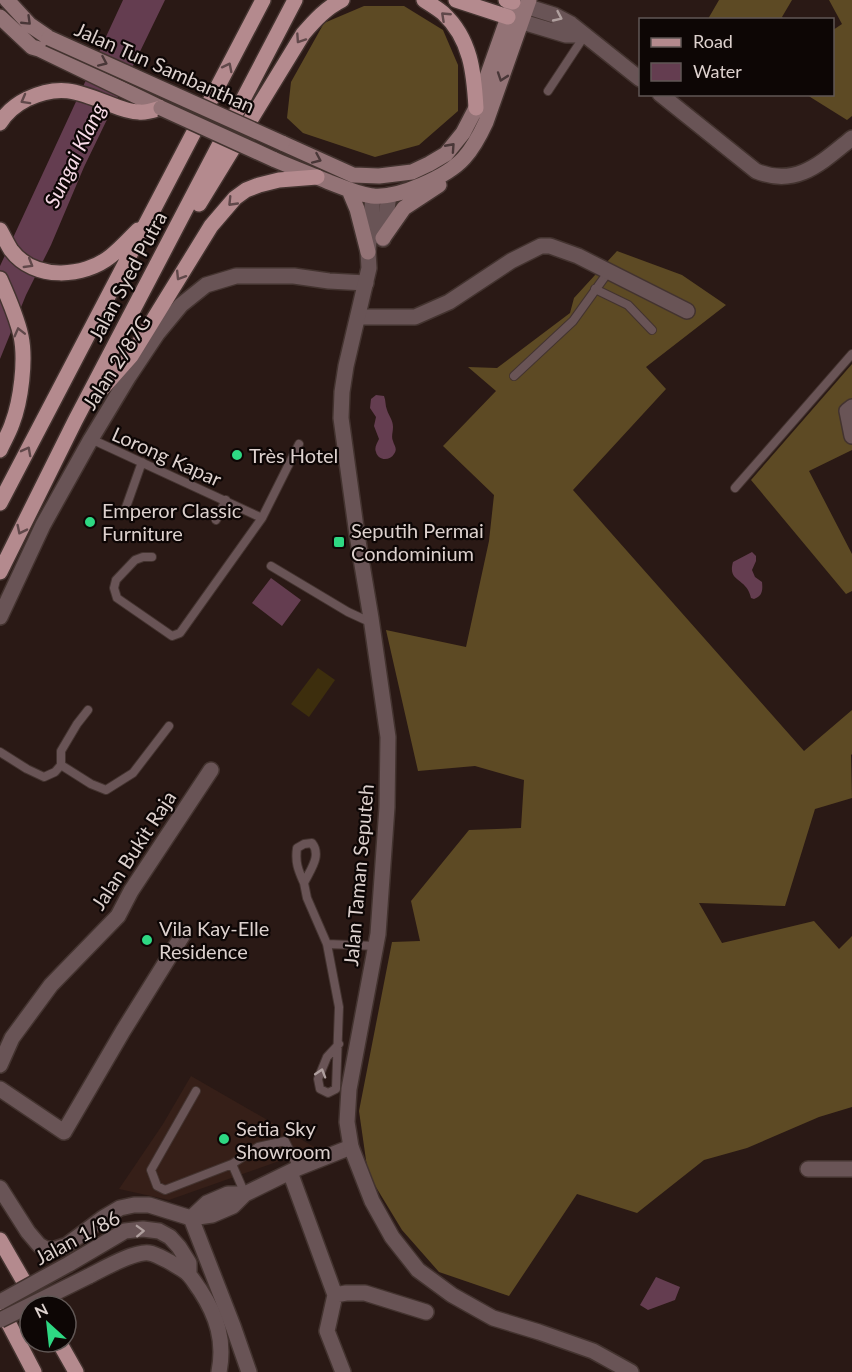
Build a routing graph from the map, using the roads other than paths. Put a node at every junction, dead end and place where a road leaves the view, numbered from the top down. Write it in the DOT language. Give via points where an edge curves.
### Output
graph roads {
  1 [pos="7,0"];
  2 [pos="263,0"];
  3 [pos="295,0"];
  4 [pos="342,0"];
  5 [pos="424,0"];
  6 [pos="456,0"];
  7 [pos="517,7"];
  8 [pos="0,17"];
  9 [pos="585,35"];
  10 [pos="44,43"];
  11 [pos="639,78"];
  12 [pos="548,91"];
  13 [pos="662,96"];
  14 [pos="162,108"];
  15 [pos="476,108"];
  16 [pos="0,123"];
  17 [pos="852,138"];
  18 [pos="464,159"];
  19 [pos="412,172"];
  20 [pos="353,175"];
  21 [pos="317,177"];
  22 [pos="349,190"];
  23 [pos="381,192"];
  24 [pos="148,220"];
  25 [pos="0,230"];
  26 [pos="383,238"];
  27 [pos="368,252"];
  28 [pos="609,271"];
  29 [pos="367,275"];
  30 [pos="0,279"];
  31 [pos="595,289"];
  32 [pos="687,310"];
  33 [pos="130,315"];
  34 [pos="358,317"];
  35 [pos="652,330"];
  36 [pos="852,354"];
  37 [pos="514,376"];
  38 [pos="852,407"];
  39 [pos="75,421"];
  40 [pos="852,436"];
  41 [pos="91,439"];
  42 [pos="299,444"];
  43 [pos="0,450"];
  44 [pos="142,462"];
  45 [pos="735,488"];
  46 [pos="226,500"];
  47 [pos="0,503"];
  48 [pos="125,510"];
  49 [pos="262,518"];
  50 [pos="216,520"];
  51 [pos="152,557"];
  52 [pos="271,566"];
  53 [pos="0,572"];
  54 [pos="0,617"];
  55 [pos="372,623"];
  56 [pos="88,710"];
  57 [pos="169,726"];
  58 [pos="0,752"];
  59 [pos="61,765"];
  60 [pos="211,770"];
  61 [pos="304,882"];
  62 [pos="184,933"];
  63 [pos="327,944"];
  64 [pos="376,946"];
  65 [pos="339,1044"];
  66 [pos="0,1065"];
  67 [pos="0,1089"];
  68 [pos="196,1091"];
  69 [pos="351,1147"];
  70 [pos="232,1164"];
  71 [pos="808,1169"];
  72 [pos="852,1169"];
  73 [pos="294,1170"];
  74 [pos="0,1188"];
  75 [pos="245,1194"];
  76 [pos="191,1218"];
  77 [pos="0,1240"];
  78 [pos="100,1245"];
  79 [pos="115,1263"];
  80 [pos="189,1274"];
  81 [pos="31,1294"];
  82 [pos="335,1295"];
  83 [pos="0,1305"];
  84 [pos="426,1312"];
  85 [pos="0,1320"];
  86 [pos="66,1354"];
  87 [pos="76,1370"];
  88 [pos="34,1372"];
  89 [pos="219,1372"];
  90 [pos="249,1372"];
  91 [pos="343,1372"];
  92 [pos="631,1372"];
  1 -- 10 [label="main road, Jalan Tun Sambanthan, one-way"];
  24 -- 2 [label="main road, Jalan Syed Putra, one-way"];
  3 -- 33 [label="main road, Jalan Syed Putra"];
  4 -- 33 [label="main road, one-way" via="317,17 303,34"];
  15 -- 5 [label="main road, one-way" via="475,81 466,45 442,12"];
  6 -- 7 [label="main road"];
  7 -- 9 [label="street" via="566,35"];
  7 -- 15 [label="main road"];
  7 -- 18 [label="main road, one-way" via="486,122"];
  8 -- 10 [label="main road, Jalan Tun Sambanthan" via="32,47"];
  9 -- 11 [label="street"];
  9 -- 12 [label="lane"];
  10 -- 14 [label="main road, Jalan Tun Sambanthan"];
  10 -- 20 [label="main road, Jalan Tun Sambanthan, one-way, bridge"];
  13 -- 17 [label="street" via="756,171 768,176 803,172"];
  14 -- 16 [label="main road, one-way" via="139,112 84,94 63,90 41,92 19,103"];
  14 -- 21 [label="main road, Jalan Tun Sambanthan, bridge"];
  19 -- 15 [label="main road, one-way" via="446,154"];
  18 -- 23 [label="main road" via="428,182"];
  18 -- 26 [label="main road" via="453,174 404,208"];
  19 -- 20 [label="main road"];
  19 -- 23 [label="main road"];
  20 -- 23 [label="main road, Jalan Tun Sambanthan"];
  21 -- 22 [label="main road, Jalan Tun Sambanthan"];
  21 -- 39 [label="main road, one-way" via="259,185 235,198 211,226 130,356"];
  22 -- 23 [label="main road, Jalan Tun Sambanthan"];
  22 -- 27 [label="main road"];
  23 -- 26 [label="street, Jalan Taman Seputeh"];
  23 -- 27 [label="street, Jalan Taman Seputeh"];
  25 -- 24 [label="main road, one-way" via="12,252 27,264 44,272 72,273 111,257"];
  47 -- 24 [label="main road, Jalan Syed Putra, one-way"];
  26 -- 29 [label="street, Jalan Taman Seputeh"];
  27 -- 29 [label="street, Jalan Taman Seputeh"];
  28 -- 31 [label="lane"];
  28 -- 32 [label="street"];
  28 -- 34 [label="street" via="578,256 541,246 510,261 449,302 415,317"];
  29 -- 34 [label="street, Jalan Taman Seputeh"];
  29 -- 41 [label="street, Jalan 2/87G" via="329,281 294,276 236,276 206,285 181,305 157,334"];
  43 -- 30 [label="main road, one-way" via="12,424 23,364 21,336"];
  31 -- 35 [label="lane" via="628,305"];
  31 -- 37 [label="lane" via="573,321"];
  33 -- 39 [label="main road, Jalan Syed Putra"];
  34 -- 55 [label="street, Jalan Taman Seputeh" via="346,366 341,418"];
  36 -- 45 [label="lane"];
  38 -- 40 [label="street" via="847,411"];
  39 -- 53 [label="main road, Jalan Syed Putra, one-way"];
  41 -- 44 [label="lane, Lorong Kapar"];
  41 -- 54 [label="street, Jalan 2/87G" via="43,525"];
  42 -- 49 [label="lane"];
  44 -- 46 [label="lane, Lorong Kapar"];
  44 -- 48 [label="lane"];
  46 -- 49 [label="lane, Lorong Kapar"];
  46 -- 50 [label="lane"];
  49 -- 51 [label="lane" via="176,635 117,598 116,580 135,560"];
  52 -- 55 [label="lane"];
  55 -- 64 [label="street, Jalan Taman Seputeh" via="388,737 387,807"];
  56 -- 59 [label="lane" via="62,752"];
  57 -- 59 [label="lane" via="133,773 106,790"];
  58 -- 59 [label="lane" via="44,777"];
  60 -- 66 [label="street, Jalan Bukit Raja" via="118,916 51,985 12,1038"];
  61 -- 61 [label="lane" via="295,860 297,848 312,843 317,856"];
  61 -- 63 [label="lane"];
  62 -- 67 [label="street" via="64,1132"];
  63 -- 64 [label="lane"];
  63 -- 65 [label="lane" via="339,1007"];
  64 -- 69 [label="street, Jalan Taman Seputeh" via="349,1089 347,1122"];
  65 -- 65 [label="lane, one-way" via="336,1089 328,1093 320,1089 318,1079 327,1057"];
  68 -- 70 [label="lane" via="151,1170 157,1186 165,1190"];
  69 -- 73 [label="street"];
  69 -- 92 [label="street, Jalan Taman Seputeh" via="372,1201 392,1237 418,1270 493,1318 593,1351"];
  70 -- 73 [label="lane" via="258,1148 285,1141"];
  70 -- 75 [label="lane"];
  71 -- 72 [label="street"];
  73 -- 75 [label="street"];
  73 -- 82 [label="street"];
  74 -- 76 [label="street" via="28,1232 46,1249 67,1245 103,1218 134,1204"];
  75 -- 76 [label="street" via="228,1194 207,1203"];
  76 -- 90 [label="street"];
  77 -- 81 [label="main road"];
  78 -- 79 [label="street" via="123,1246"];
  78 -- 80 [label="street, Jalan 1/86, one-way" via="125,1231 159,1231 170,1237 184,1254"];
  78 -- 83 [label="street, Jalan 1/86, bridge"];
  79 -- 80 [label="street, Jalan 1/86" via="147,1253"];
  79 -- 85 [label="street, Jalan 1/86, bridge"];
  80 -- 89 [label="street, Jalan 1/86" via="215,1317 222,1358"];
  82 -- 84 [label="street" via="365,1293"];
  82 -- 91 [label="street" via="327,1331"];
  83 -- 88 [label="main road"];
  86 -- 87 [label="main road"];
}
